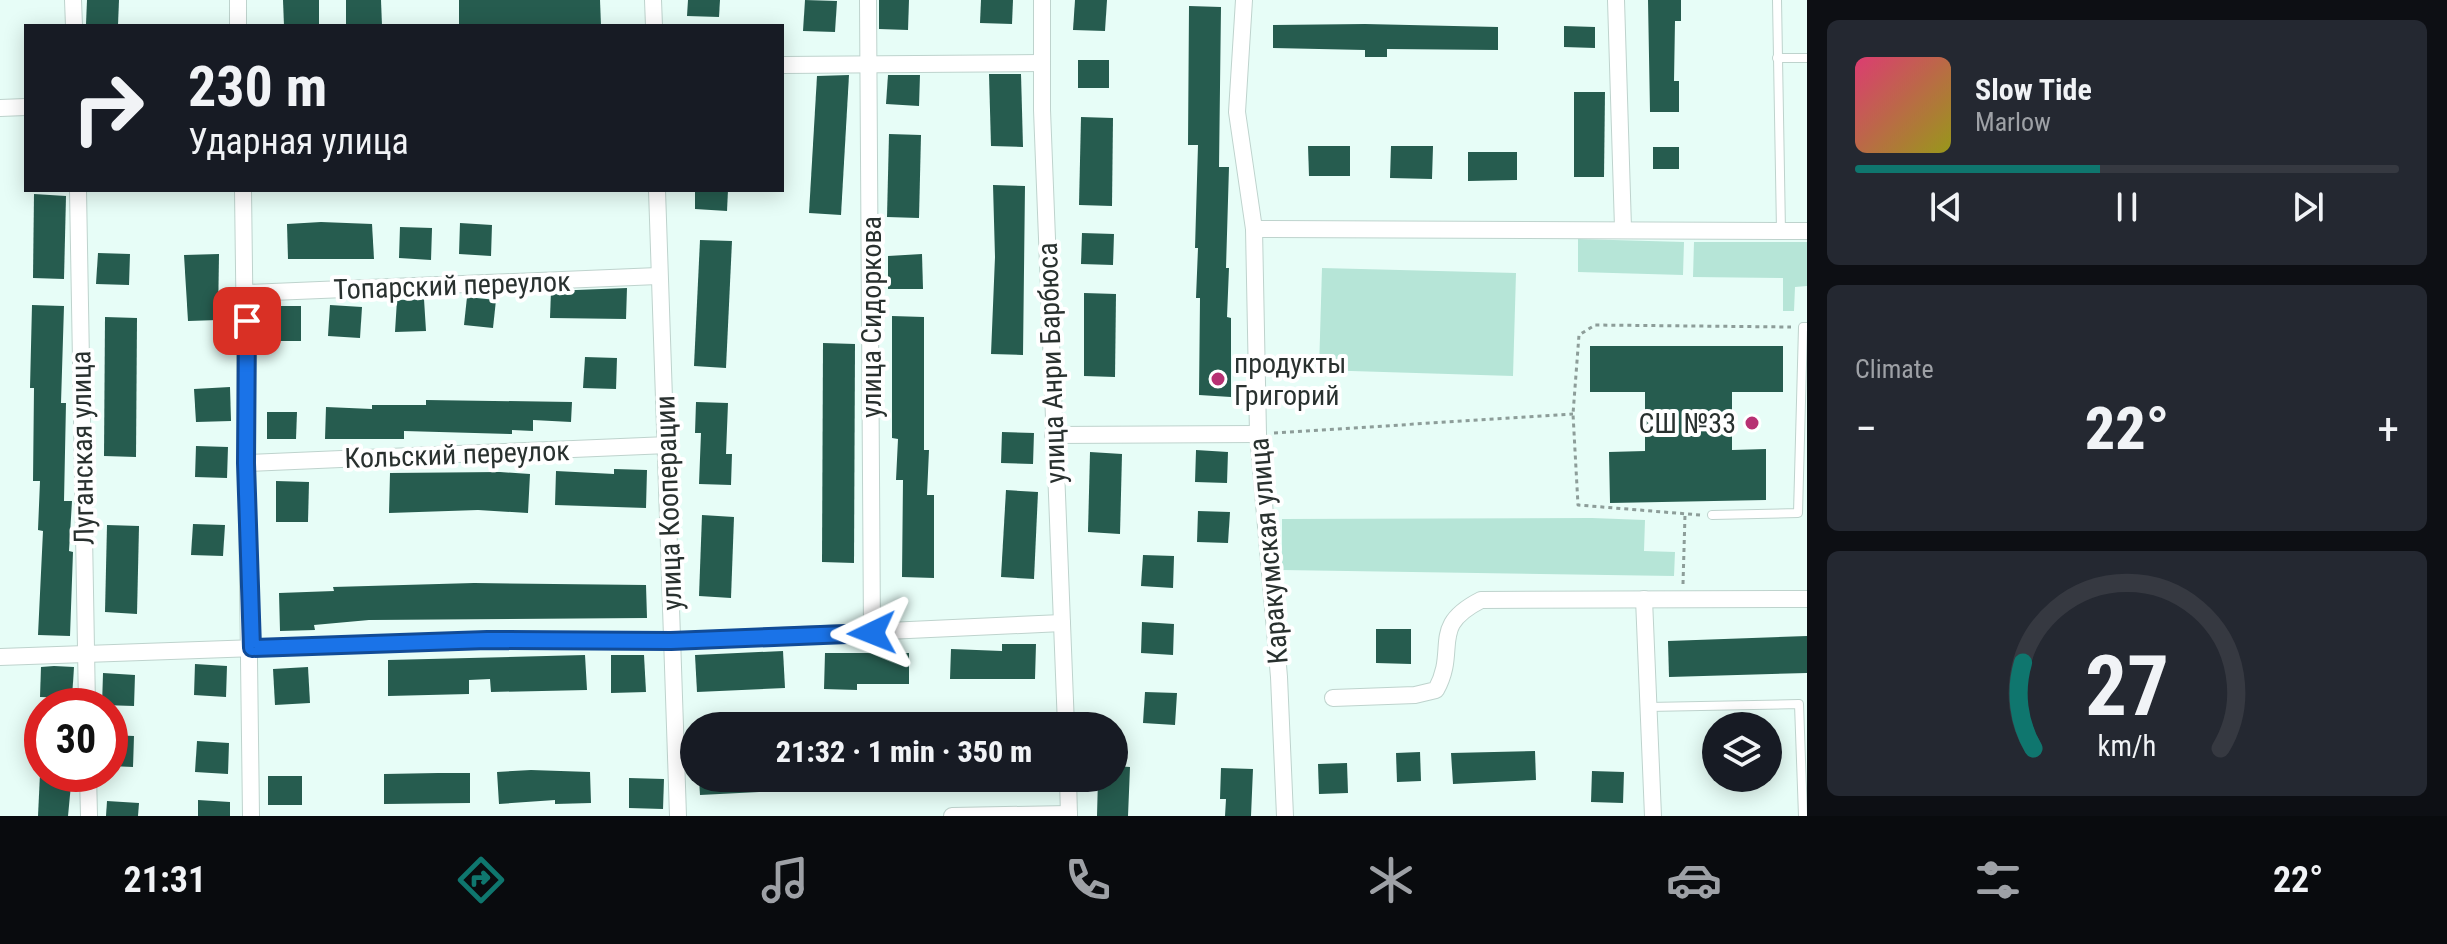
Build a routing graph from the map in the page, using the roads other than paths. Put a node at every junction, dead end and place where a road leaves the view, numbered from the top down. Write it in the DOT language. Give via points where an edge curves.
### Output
graph roads {
  1 [pos="73,0"];
  2 [pos="238,0"];
  3 [pos="653,0"];
  4 [pos="868,0"];
  5 [pos="1042,0"];
  6 [pos="1244,0"];
  7 [pos="1616,0"];
  8 [pos="1777,0"];
  9 [pos="74,24"];
  10 [pos="238,24"];
  11 [pos="654,24"];
  12 [pos="1777,58"];
  13 [pos="1807,58"];
  14 [pos="1042,63"];
  15 [pos="870,64"];
  16 [pos="784,65"];
  17 [pos="24,107"];
  18 [pos="0,108"];
  19 [pos="78,192"];
  20 [pos="243,192"];
  21 [pos="657,192"];
  22 [pos="1623,228"];
  23 [pos="1254,229"];
  24 [pos="1781,231"];
  25 [pos="1807,231"];
  26 [pos="658,276"];
  27 [pos="247,293"];
  28 [pos="1805,327"];
  29 [pos="1258,434"];
  30 [pos="1053,435"];
  31 [pos="668,445"];
  32 [pos="246,463"];
  33 [pos="1712,515"];
  34 [pos="1644,599"];
  35 [pos="1807,599"];
  36 [pos="1062,623"];
  37 [pos="872,633"];
  38 [pos="671,641"];
  39 [pos="252,648"];
  40 [pos="86,654"];
  41 [pos="0,657"];
  42 [pos="87,688"];
  43 [pos="1333,698"];
  44 [pos="1648,707"];
  45 [pos="1065,712"];
  46 [pos="88,792"];
  47 [pos="1068,792"];
  48 [pos="1069,815"];
  49 [pos="89,816"];
  50 [pos="251,816"];
  51 [pos="678,816"];
  52 [pos="952,816"];
  53 [pos="1285,816"];
  54 [pos="1653,816"];
  55 [pos="1803,816"];
  1 -- 9 [label="street"];
  2 -- 10 [label="street"];
  3 -- 11 [label="street"];
  4 -- 15 [label="street, улица Сидоркова"];
  5 -- 14 [label="street, улица Анри Барбюса"];
  6 -- 23 [label="street, Каракумская улица" via="1237,112"];
  7 -- 22 [label="street"];
  8 -- 12 [label="lane"];
  12 -- 13 [label="lane"];
  12 -- 24 [label="lane"];
  14 -- 15 [label="street"];
  14 -- 30 [label="street, улица Анри Барбюса"];
  15 -- 16 [label="street"];
  15 -- 37 [label="street, улица Сидоркова"];
  17 -- 18 [label="street"];
  19 -- 40 [label="street, Луганская улица"];
  20 -- 27 [label="street"];
  21 -- 26 [label="street, улица Кооперации"];
  22 -- 23 [label="street"];
  22 -- 24 [label="street"];
  23 -- 29 [label="street, Каракумская улица"];
  24 -- 25 [label="street"];
  26 -- 27 [label="street, Топарский переулок"];
  26 -- 31 [label="street, улица Кооперации"];
  27 -- 32 [label="street"];
  28 -- 33 [label="lane" via="1798,513"];
  29 -- 30 [label="street"];
  29 -- 53 [label="street, Каракумская улица"];
  30 -- 36 [label="street, улица Анри Барбюса"];
  31 -- 32 [label="street, Кольский переулок"];
  31 -- 38 [label="street, улица Кооперации"];
  32 -- 39 [label="street"];
  34 -- 35 [label="street"];
  34 -- 43 [label="street" via="1481,600 1461,610 1447,627 1446,672 1436,690"];
  34 -- 44 [label="street"];
  36 -- 37 [label="street"];
  36 -- 45 [label="street, улица Анри Барбюса"];
  37 -- 38 [label="street"];
  38 -- 39 [label="street" via="487,640"];
  38 -- 51 [label="street, улица Кооперации"];
  39 -- 40 [label="street"];
  39 -- 50 [label="street"];
  40 -- 41 [label="street"];
  40 -- 42 [label="street, Луганская улица"];
  44 -- 54 [label="street"];
  44 -- 55 [label="lane" via="1799,704"];
  46 -- 49 [label="street"];
  47 -- 48 [label="street"];
  48 -- 52 [label="street"];
}
